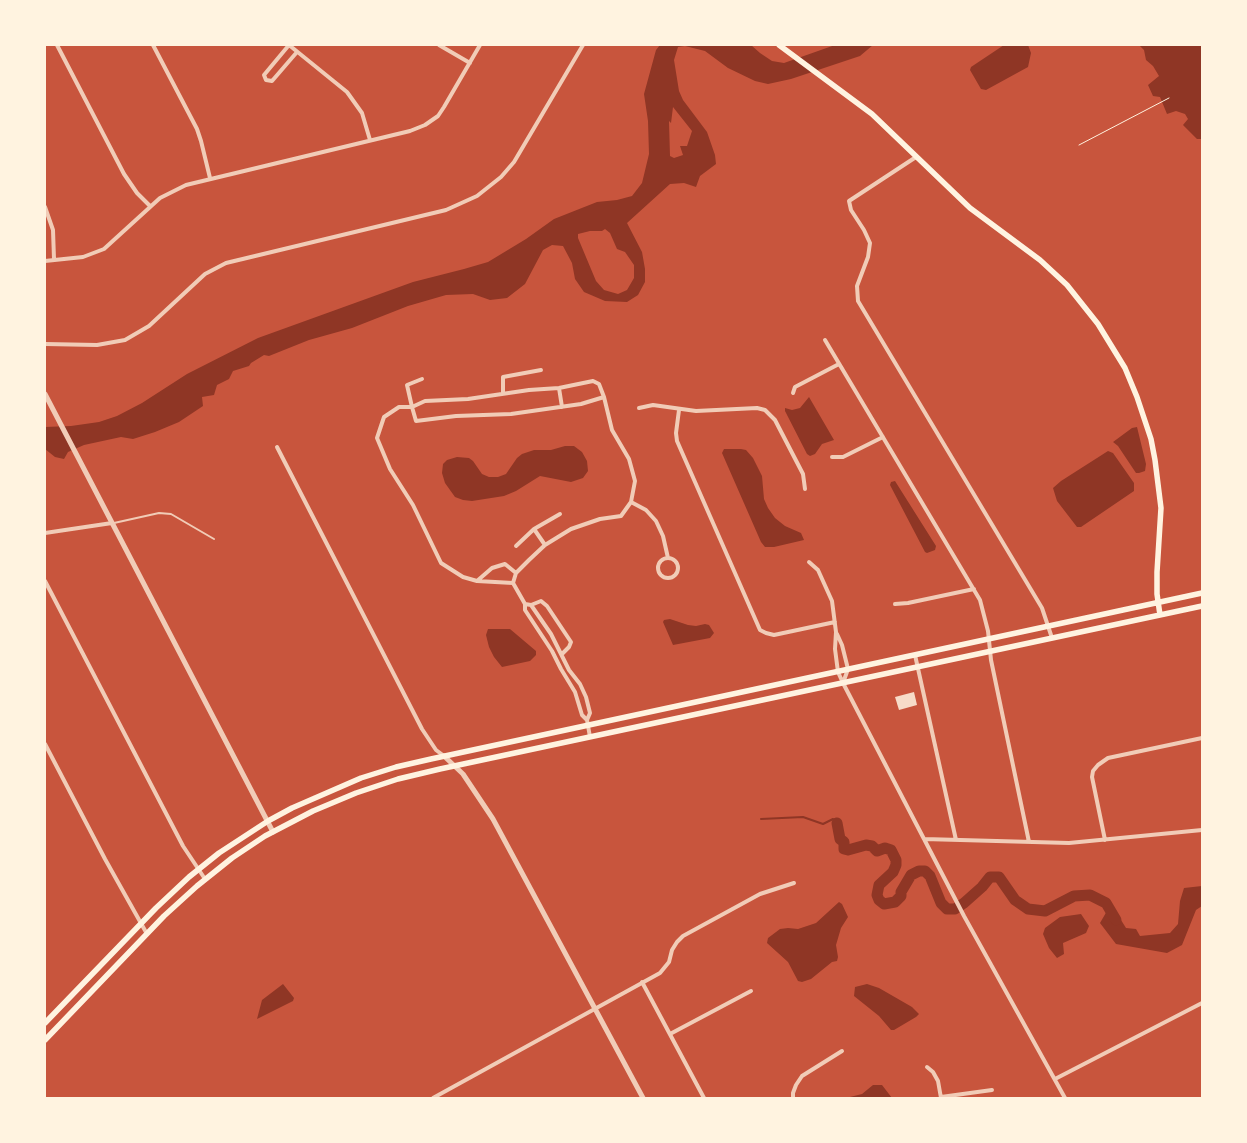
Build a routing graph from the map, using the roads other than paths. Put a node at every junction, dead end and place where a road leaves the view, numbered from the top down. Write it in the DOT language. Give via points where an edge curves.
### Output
graph roads {
  1 [pos="56,45"];
  2 [pos="153,45"];
  3 [pos="289,45"];
  4 [pos="439,45"];
  5 [pos="480,45"];
  6 [pos="583,45"];
  7 [pos="779,45"];
  8 [pos="297,52"];
  9 [pos="470,63"];
  10 [pos="370,140"];
  11 [pos="916,157"];
  12 [pos="210,178"];
  13 [pos="150,206"];
  14 [pos="45,207"];
  15 [pos="54,260"];
  16 [pos="45,261"];
  17 [pos="825,340"];
  18 [pos="45,344"];
  19 [pos="839,364"];
  20 [pos="541,370"];
  21 [pos="422,379"];
  22 [pos="559,388"];
  23 [pos="793,393"];
  24 [pos="45,394"];
  25 [pos="503,394"];
  26 [pos="604,397"];
  27 [pos="412,407"];
  28 [pos="562,407"];
  29 [pos="639,408"];
  30 [pos="679,410"];
  31 [pos="883,437"];
  32 [pos="277,447"];
  33 [pos="832,457"];
  34 [pos="804,489"];
  35 [pos="632,502"];
  36 [pos="560,514"];
  37 [pos="112,523"];
  38 [pos="534,529"];
  39 [pos="45,534"];
  40 [pos="214,539"];
  41 [pos="545,544"];
  42 [pos="516,546"];
  43 [pos="668,558"];
  44 [pos="809,562"];
  45 [pos="516,573"];
  46 [pos="45,581"];
  47 [pos="477,581"];
  48 [pos="513,583"];
  49 [pos="974,589"];
  50 [pos="1202,594"];
  51 [pos="1158,603"];
  52 [pos="524,604"];
  53 [pos="895,604"];
  54 [pos="530,605"];
  55 [pos="1202,606"];
  56 [pos="1160,615"];
  57 [pos="835,622"];
  58 [pos="1049,626"];
  59 [pos="836,632"];
  60 [pos="1052,638"];
  61 [pos="989,639"];
  62 [pos="990,652"];
  63 [pos="562,654"];
  64 [pos="915,655"];
  65 [pos="556,658"];
  66 [pos="919,667"];
  67 [pos="848,669"];
  68 [pos="838,672"];
  69 [pos="843,683"];
  70 [pos="716,698"];
  71 [pos="718,710"];
  72 [pos="587,723"];
  73 [pos="590,737"];
  74 [pos="1202,738"];
  75 [pos="45,744"];
  76 [pos="444,756"];
  77 [pos="455,766"];
  78 [pos="268,821"];
  79 [pos="1202,830"];
  80 [pos="273,832"];
  81 [pos="924,838"];
  82 [pos="956,840"];
  83 [pos="1104,840"];
  84 [pos="1030,842"];
  85 [pos="198,869"];
  86 [pos="205,879"];
  87 [pos="794,883"];
  88 [pos="141,923"];
  89 [pos="148,934"];
  90 [pos="642,982"];
  91 [pos="751,991"];
  92 [pos="1202,1003"];
  93 [pos="595,1008"];
  94 [pos="45,1023"];
  95 [pos="670,1034"];
  96 [pos="45,1040"];
  97 [pos="842,1051"];
  98 [pos="926,1067"];
  99 [pos="1055,1079"];
  100 [pos="992,1090"];
  101 [pos="941,1097"];
  102 [pos="432,1098"];
  103 [pos="643,1098"];
  104 [pos="704,1098"];
  105 [pos="793,1098"];
  106 [pos="1065,1098"];
  1 -- 13 [label="street" via="124,174"];
  2 -- 12 [label="street" via="202,141"];
  3 -- 8 [label="street"];
  3 -- 8 [label="street" via="264,75 266,80 272,81"];
  4 -- 9 [label="street"];
  5 -- 9 [label="street"];
  6 -- 18 [label="street" via="514,162 477,196 446,210 226,263 205,274 150,326 125,340 98,345"];
  7 -- 11 [label="main road" via="872,114"];
  8 -- 10 [label="street" via="347,92 362,113"];
  9 -- 10 [label="street" via="432,121 410,131"];
  10 -- 12 [label="street"];
  11 -- 51 [label="main road" via="964,203 1034,256 1066,285 1098,324 1121,361 1142,410 1155,460 1161,508"];
  11 -- 58 [label="street" via="849,201 850,210 870,243 856,294 861,308 1042,608"];
  12 -- 13 [label="street" via="177,188"];
  13 -- 15 [label="street" via="104,249 83,257"];
  14 -- 15 [label="street" via="53,230"];
  15 -- 16 [label="street"];
  17 -- 19 [label="street"];
  19 -- 23 [label="street" via="795,386"];
  19 -- 31 [label="street"];
  20 -- 25 [label="street" via="503,377"];
  21 -- 27 [label="street" via="408,385"];
  22 -- 25 [label="street"];
  22 -- 26 [label="street" via="593,380 600,384"];
  22 -- 28 [label="street"];
  24 -- 37 [label="street"];
  25 -- 27 [label="street" via="425,401"];
  26 -- 28 [label="street"];
  26 -- 35 [label="street" via="612,430 629,459 635,481"];
  27 -- 28 [label="street" via="416,421"];
  27 -- 47 [label="street" via="399,407 384,417 378,438 390,468 442,563 463,577"];
  29 -- 30 [label="street" via="653,405"];
  30 -- 34 [label="street" via="765,410 775,420 803,474"];
  30 -- 57 [label="street" via="677,441 760,630 774,635"];
  31 -- 33 [label="street" via="843,457"];
  31 -- 49 [label="street"];
  32 -- 76 [label="street" via="422,729"];
  35 -- 41 [label="street" via="621,516 571,529"];
  35 -- 43 [label="street" via="656,521"];
  36 -- 38 [label="street"];
  37 -- 39 [label="street"];
  37 -- 40 [label="lane" via="171,514"];
  37 -- 78 [label="street"];
  38 -- 41 [label="street"];
  38 -- 42 [label="street"];
  41 -- 45 [label="street"];
  43 -- 43 [label="street" via="662,561 659,569 661,574 670,578 677,572 678,565"];
  44 -- 57 [label="street" via="818,570 830,593"];
  45 -- 47 [label="street" via="505,564 492,568"];
  45 -- 48 [label="street"];
  46 -- 85 [label="street"];
  47 -- 48 [label="street"];
  48 -- 52 [label="street"];
  49 -- 53 [label="street"];
  49 -- 61 [label="street" via="983,607"];
  50 -- 51 [label="main road"];
  51 -- 56 [label="main road"];
  51 -- 58 [label="main road"];
  52 -- 54 [label="street"];
  52 -- 65 [label="street"];
  54 -- 63 [label="street"];
  54 -- 63 [label="street" via="541,601 547,606 571,642"];
  55 -- 56 [label="main road"];
  56 -- 60 [label="main road"];
  57 -- 59 [label="street"];
  58 -- 60 [label="street"];
  58 -- 61 [label="main road"];
  59 -- 67 [label="street"];
  59 -- 68 [label="street"];
  60 -- 62 [label="main road"];
  61 -- 62 [label="street"];
  61 -- 64 [label="main road"];
  62 -- 66 [label="main road"];
  62 -- 84 [label="street"];
  63 -- 65 [label="street"];
  63 -- 72 [label="street" via="586,697 590,714"];
  64 -- 66 [label="street"];
  64 -- 67 [label="main road"];
  65 -- 72 [label="street" via="575,692"];
  66 -- 69 [label="main road"];
  66 -- 82 [label="street"];
  67 -- 68 [label="main road"];
  67 -- 69 [label="street"];
  68 -- 69 [label="street"];
  68 -- 70 [label="main road"];
  69 -- 71 [label="main road"];
  69 -- 81 [label="street"];
  70 -- 71 [label="main road"];
  70 -- 72 [label="main road"];
  71 -- 73 [label="main road"];
  72 -- 73 [label="street"];
  72 -- 76 [label="main road"];
  73 -- 77 [label="main road"];
  74 -- 83 [label="street" via="1108,758 1098,765 1092,778"];
  75 -- 88 [label="street"];
  76 -- 77 [label="street"];
  76 -- 78 [label="main road" via="353,781"];
  77 -- 80 [label="main road" via="365,789"];
  77 -- 93 [label="street" via="464,774 492,819"];
  78 -- 80 [label="street"];
  78 -- 85 [label="main road"];
  79 -- 83 [label="street"];
  80 -- 86 [label="main road"];
  81 -- 82 [label="street"];
  81 -- 99 [label="street"];
  82 -- 84 [label="street"];
  83 -- 84 [label="street"];
  85 -- 86 [label="street"];
  85 -- 88 [label="main road"];
  86 -- 89 [label="main road"];
  87 -- 90 [label="street" via="760,894 683,936 676,942 665,968"];
  88 -- 89 [label="street"];
  88 -- 94 [label="main road"];
  89 -- 96 [label="main road"];
  90 -- 93 [label="street"];
  90 -- 95 [label="street"];
  91 -- 95 [label="street"];
  92 -- 99 [label="street"];
  93 -- 102 [label="street"];
  93 -- 103 [label="street"];
  95 -- 104 [label="street"];
  97 -- 105 [label="street" via="802,1076"];
  98 -- 101 [label="street" via="938,1081"];
  99 -- 106 [label="street"];
  100 -- 101 [label="street"];
}
